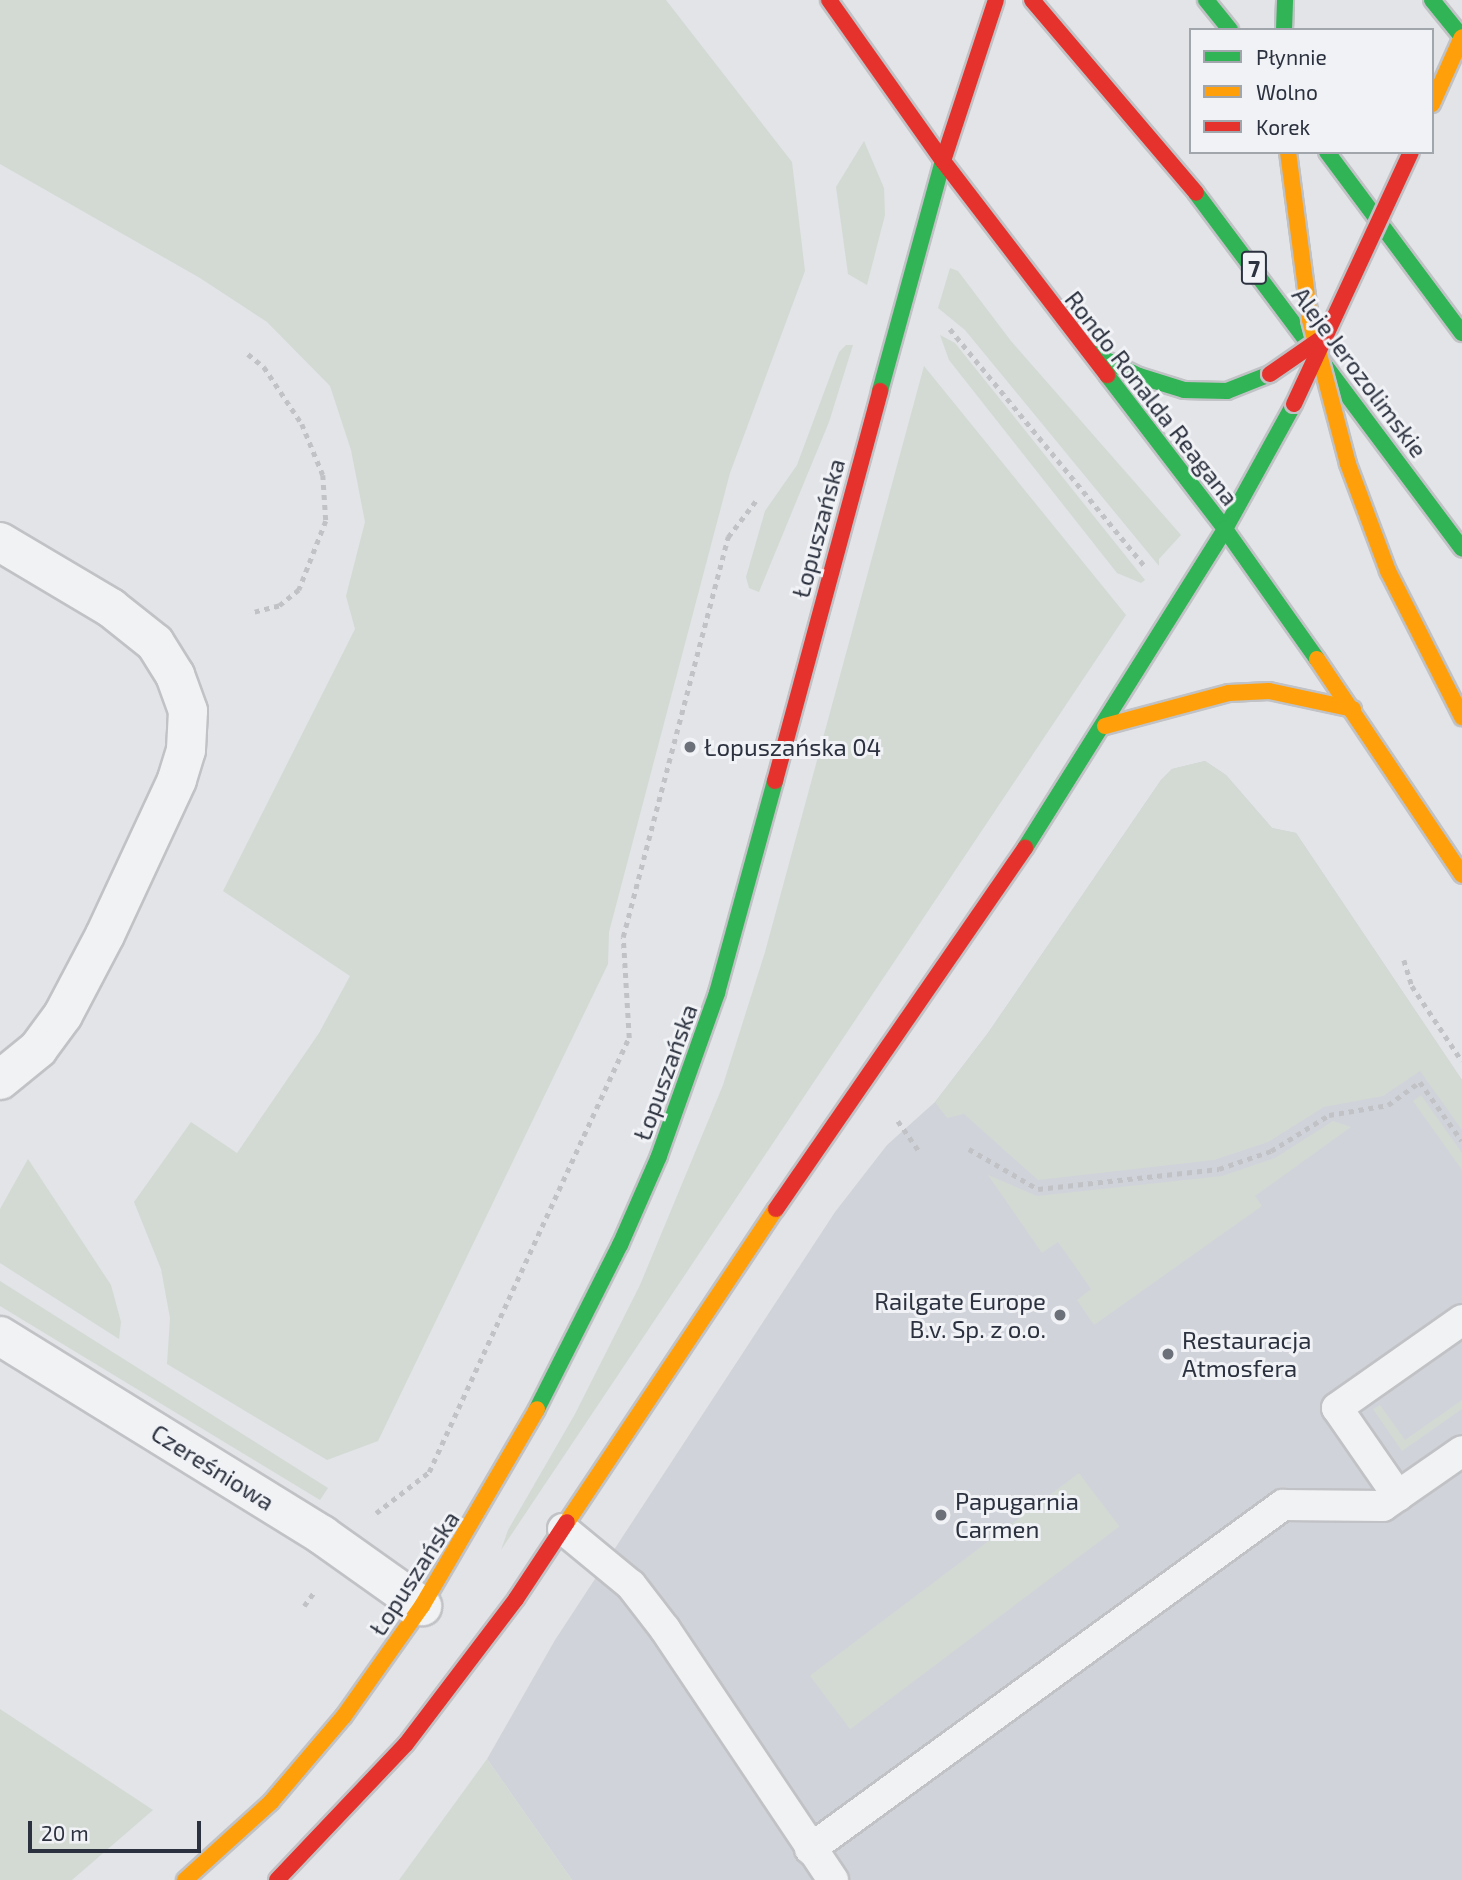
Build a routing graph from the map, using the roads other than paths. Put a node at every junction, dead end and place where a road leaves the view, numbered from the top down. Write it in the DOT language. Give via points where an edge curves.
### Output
graph roads {
  1 [pos="829,0"];
  2 [pos="996,0"];
  3 [pos="1032,0"];
  4 [pos="1206,0"];
  5 [pos="1285,0"];
  6 [pos="1432,0"];
  7 [pos="1228,28"];
  8 [pos="1284,28"];
  9 [pos="1462,37"];
  10 [pos="1434,100"];
  11 [pos="1288,154"];
  12 [pos="1328,154"];
  13 [pos="1410,154"];
  14 [pos="943,161"];
  15 [pos="1332,330"];
  16 [pos="1462,333"];
  17 [pos="1084,349"];
  18 [pos="1225,529"];
  19 [pos="0,542"];
  20 [pos="1462,548"];
  21 [pos="1353,709"];
  22 [pos="1462,717"];
  23 [pos="1105,726"];
  24 [pos="1462,875"];
  25 [pos="0,1080"];
  26 [pos="1462,1320"];
  27 [pos="0,1336"];
  28 [pos="1462,1451"];
  29 [pos="1398,1496"];
  30 [pos="563,1529"];
  31 [pos="422,1606"];
  32 [pos="810,1849"];
  33 [pos="185,1880"];
  34 [pos="277,1880"];
  35 [pos="832,1880"];
  1 -- 14 [label="main road, Rondo Ronalda Reagana"];
  2 -- 14 [label="main road"];
  3 -- 20 [label="main road, Aleje Jerozolimskie / 7" via="1204,202"];
  4 -- 7 [label="main road"];
  5 -- 8 [label="main road"];
  6 -- 9 [label="main road"];
  9 -- 10 [label="main road"];
  11 -- 22 [label="main road, bridge" via="1310,320 1348,464 1388,571"];
  12 -- 16 [label="main road"];
  13 -- 15 [label="main road, Rondo Ronalda Reagana, bridge"];
  14 -- 17 [label="main road, Rondo Ronalda Reagana"];
  14 -- 31 [label="main road, Łopuszańska" via="717,993 668,1131 620,1245 549,1388"];
  15 -- 17 [label="main road, bridge" via="1270,374 1227,391 1184,390 1139,376"];
  15 -- 18 [label="main road, Rondo Ronalda Reagana, bridge"];
  17 -- 18 [label="main road, Rondo Ronalda Reagana"];
  18 -- 21 [label="main road"];
  18 -- 23 [label="main road"];
  19 -- 25 [label="street" via="111,608 155,643 179,683 188,711 186,750 177,780 105,935 38,1049"];
  21 -- 23 [label="main road" via="1269,691 1229,693"];
  21 -- 24 [label="main road"];
  23 -- 30 [label="main road"];
  26 -- 29 [label="lane" via="1337,1408"];
  27 -- 31 [label="street, Czereśniowa" via="322,1535"];
  28 -- 29 [label="lane"];
  29 -- 32 [label="lane" via="1383,1506 1283,1505"];
  30 -- 32 [label="lane" via="631,1585 666,1629"];
  30 -- 34 [label="main road" via="406,1744"];
  31 -- 33 [label="main road, Łopuszańska" via="344,1716 279,1793"];
  32 -- 35 [label="lane"];
}
